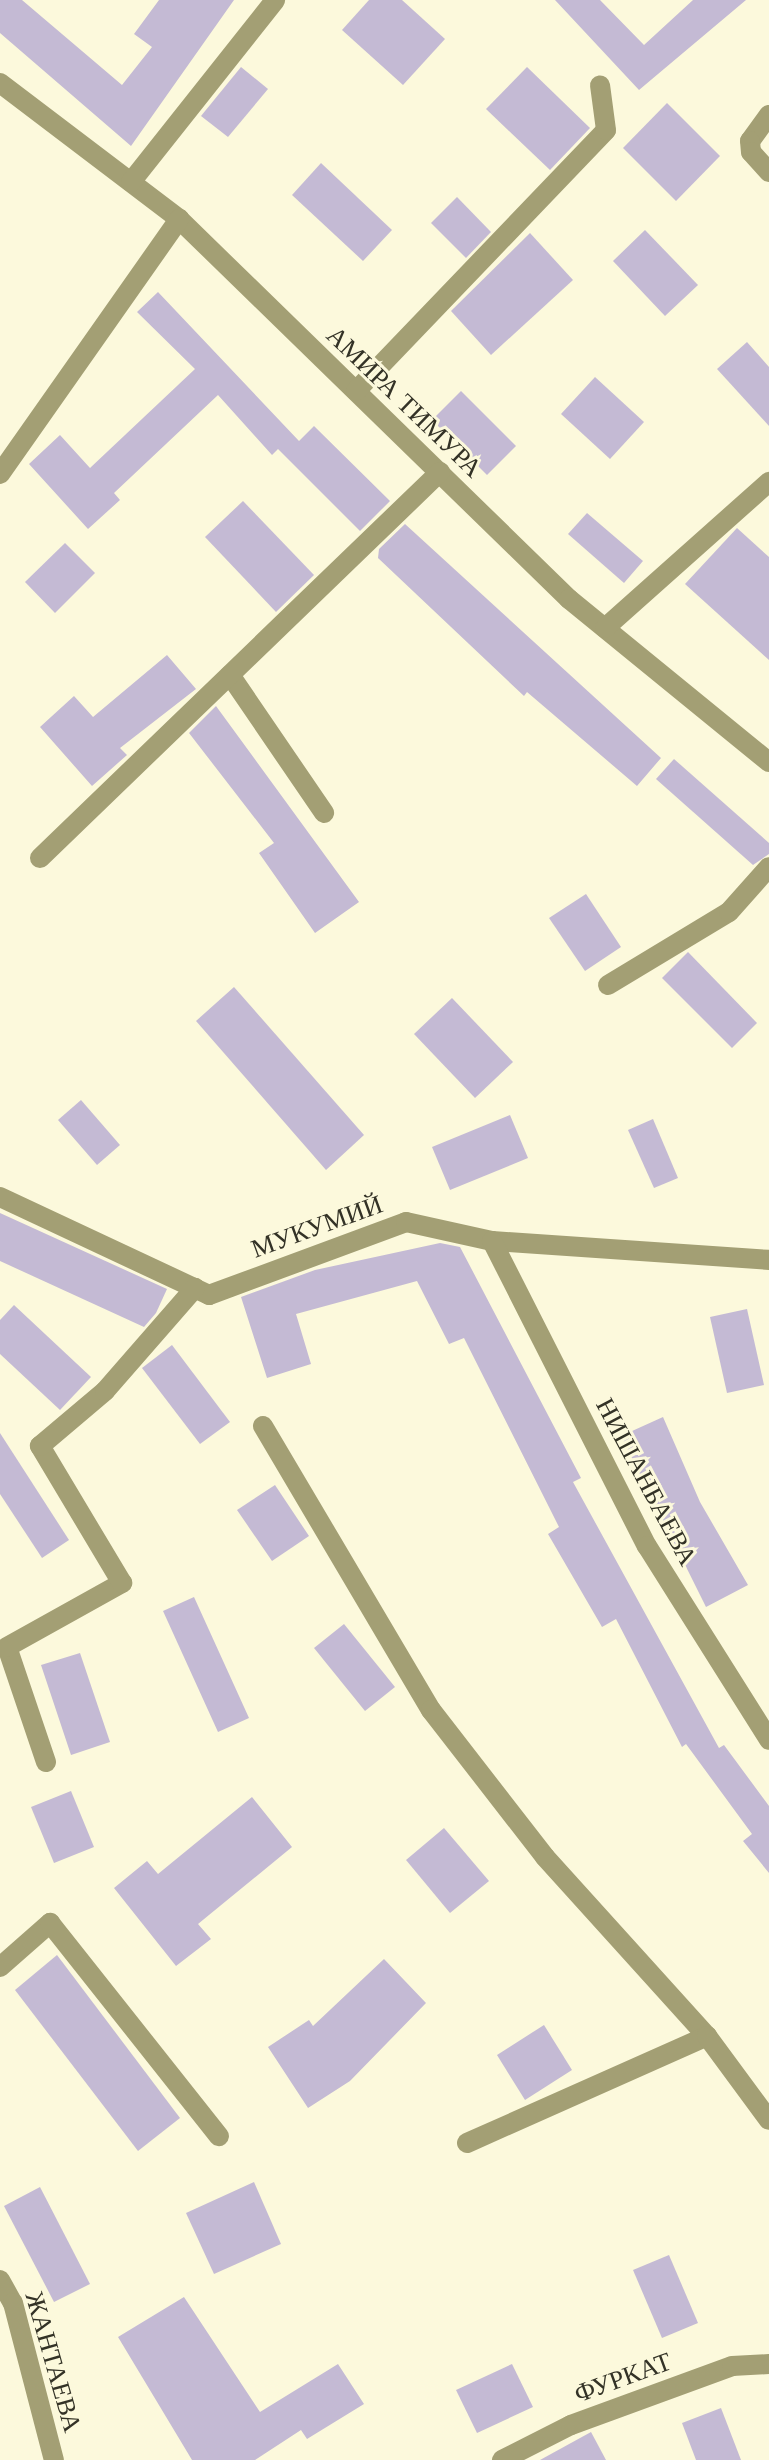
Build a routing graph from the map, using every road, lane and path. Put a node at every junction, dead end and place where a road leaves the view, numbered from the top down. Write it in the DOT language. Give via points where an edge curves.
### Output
graph roads {
  1 [pos="275,0"];
  2 [pos="0,83"];
  3 [pos="600,85"];
  4 [pos="769,115"];
  5 [pos="769,172"];
  6 [pos="131,182"];
  7 [pos="179,219"];
  8 [pos="356,391"];
  9 [pos="440,472"];
  10 [pos="0,474"];
  11 [pos="769,482"];
  12 [pos="605,628"];
  13 [pos="230,675"];
  14 [pos="769,762"];
  15 [pos="324,813"];
  16 [pos="40,858"];
  17 [pos="769,867"];
  18 [pos="608,985"];
  19 [pos="0,1197"];
  20 [pos="492,1241"];
  21 [pos="769,1260"];
  22 [pos="195,1288"];
  23 [pos="263,1426"];
  24 [pos="769,1740"];
  25 [pos="46,1762"];
  26 [pos="0,1967"];
  27 [pos="707,2036"];
  28 [pos="769,2120"];
  29 [pos="219,2136"];
  30 [pos="467,2143"];
  31 [pos="0,2280"];
  32 [pos="769,2364"];
  33 [pos="54,2460"];
  34 [pos="502,2460"];
  1 -- 6 [label="street"];
  2 -- 6 [label="street, АМИРА ТИМУРА"];
  3 -- 8 [label="street" via="606,130"];
  4 -- 5 [label="street" via="750,141 751,152"];
  6 -- 7 [label="street, АМИРА ТИМУРА"];
  7 -- 8 [label="street, АМИРА ТИМУРА"];
  7 -- 10 [label="street"];
  8 -- 9 [label="street, АМИРА ТИМУРА"];
  9 -- 12 [label="street, АМИРА ТИМУРА"];
  9 -- 13 [label="street"];
  11 -- 12 [label="street"];
  12 -- 14 [label="street, АМИРА ТИМУРА"];
  13 -- 15 [label="street"];
  13 -- 16 [label="street"];
  17 -- 18 [label="street" via="729,912"];
  19 -- 22 [label="street, МУКУМИЙ"];
  20 -- 21 [label="street, МУКУМИЙ"];
  20 -- 22 [label="street, МУКУМИЙ" via="406,1222 209,1295"];
  20 -- 24 [label="street, НИШАНБАЕВА" via="647,1546"];
  22 -- 25 [label="street" via="105,1391 40,1446 122,1583 7,1647"];
  23 -- 27 [label="street" via="431,1710 545,1857"];
  26 -- 29 [label="street" via="50,1923"];
  27 -- 28 [label="street"];
  27 -- 30 [label="street"];
  31 -- 33 [label="street, ЖАНТАЕВА" via="13,2303"];
  32 -- 34 [label="street, ФУРКАТ" via="732,2366 571,2425"];
}
